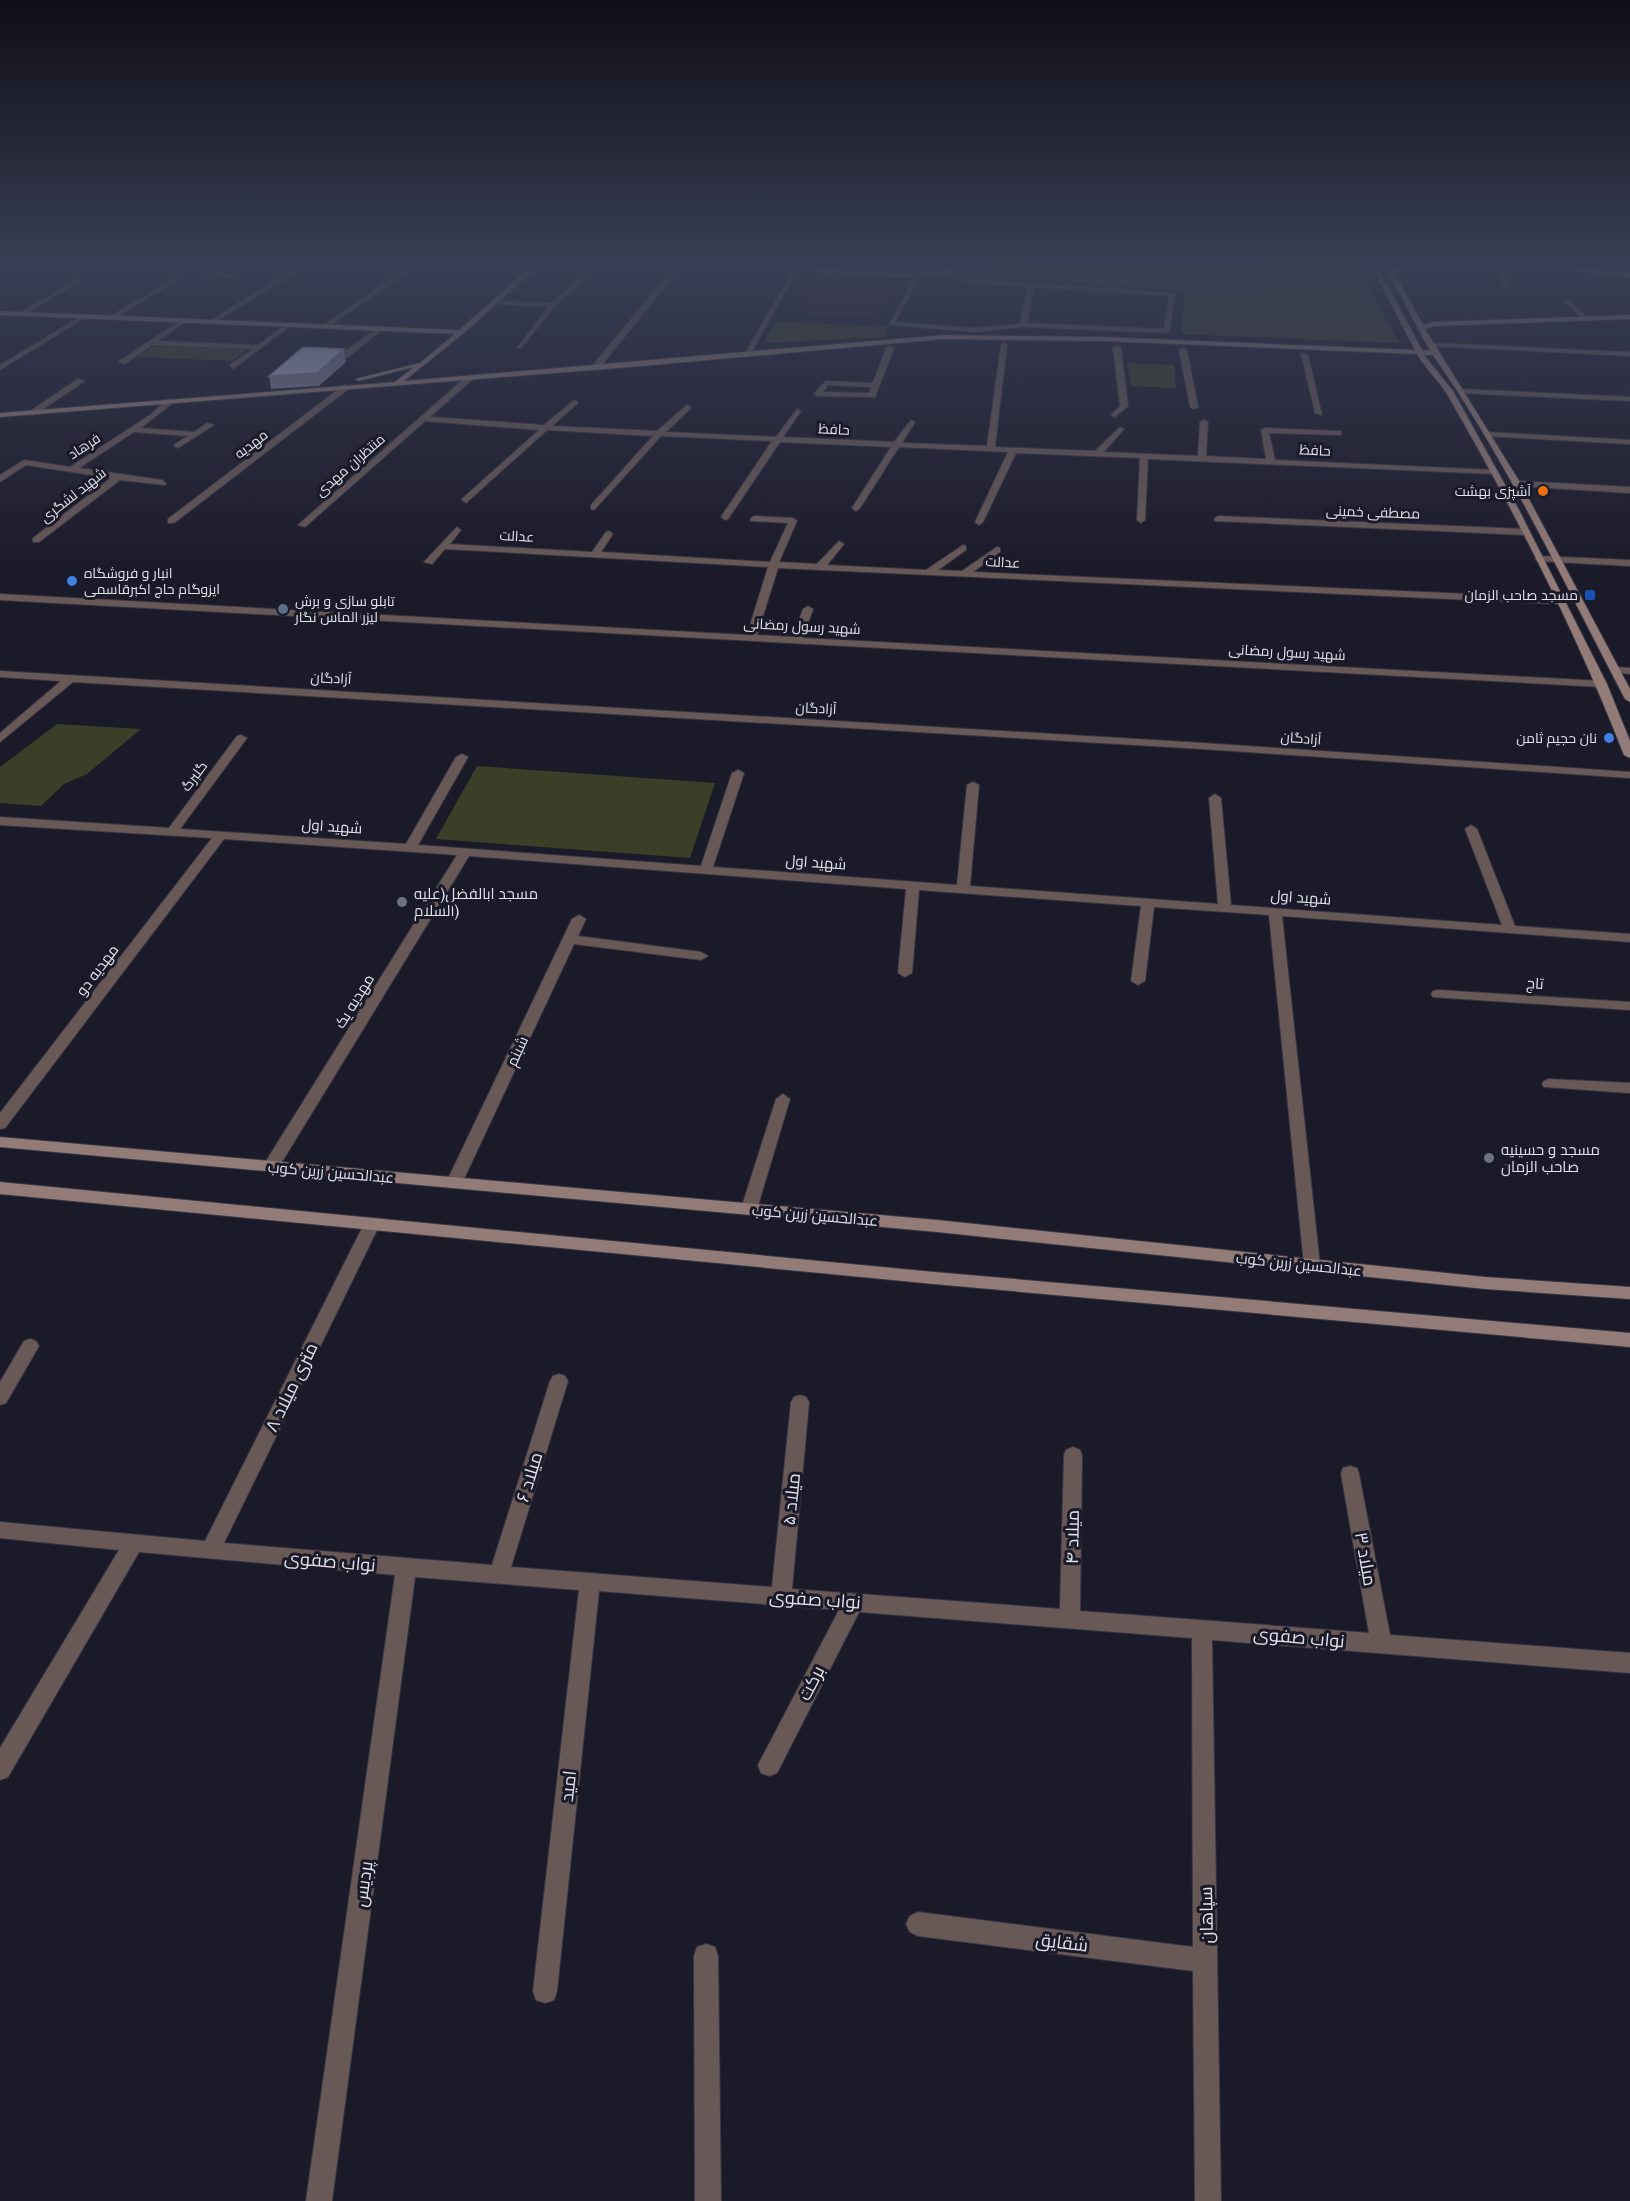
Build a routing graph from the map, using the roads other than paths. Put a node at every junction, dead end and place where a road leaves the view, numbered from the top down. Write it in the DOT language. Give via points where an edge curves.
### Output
graph roads {
  1 [pos="401,367"];
  2 [pos="419,367"];
  3 [pos="430,367"];
  4 [pos="610,367"];
  5 [pos="883,367"];
  6 [pos="1001,367"];
  7 [pos="1119,367"];
  8 [pos="1186,367"];
  9 [pos="1307,367"];
  10 [pos="1429,367"];
  11 [pos="1445,367"];
  12 [pos="595,368"];
  13 [pos="470,378"];
  14 [pos="81,381"];
  15 [pos="397,383"];
  16 [pos="876,385"];
  17 [pos="347,387"];
  18 [pos="326,389"];
  19 [pos="1462,391"];
  20 [pos="1630,399"];
  21 [pos="171,401"];
  22 [pos="574,402"];
  23 [pos="687,407"];
  24 [pos="1194,407"];
  25 [pos="797,411"];
  26 [pos="31,413"];
  27 [pos="1319,413"];
  28 [pos="0,415"];
  29 [pos="1115,415"];
  30 [pos="425,418"];
  31 [pos="911,422"];
  32 [pos="1204,422"];
  33 [pos="210,425"];
  34 [pos="544,428"];
  35 [pos="1120,429"];
  36 [pos="133,430"];
  37 [pos="1338,433"];
  38 [pos="193,434"];
  39 [pos="659,434"];
  40 [pos="1488,434"];
  41 [pos="777,439"];
  42 [pos="1630,442"];
  43 [pos="178,446"];
  44 [pos="897,446"];
  45 [pos="991,450"];
  46 [pos="1013,450"];
  47 [pos="1098,453"];
  48 [pos="1144,455"];
  49 [pos="1202,458"];
  50 [pos="1271,462"];
  51 [pos="71,470"];
  52 [pos="1494,472"];
  53 [pos="118,477"];
  54 [pos="0,479"];
  55 [pos="162,483"];
  56 [pos="1517,484"];
  57 [pos="1630,490"];
  58 [pos="466,500"];
  59 [pos="594,507"];
  60 [pos="856,508"];
  61 [pos="725,517"];
  62 [pos="754,519"];
  63 [pos="1218,519"];
  64 [pos="1142,520"];
  65 [pos="171,521"];
  66 [pos="979,522"];
  67 [pos="302,525"];
  68 [pos="457,530"];
  69 [pos="1526,532"];
  70 [pos="609,534"];
  71 [pos="36,540"];
  72 [pos="839,544"];
  73 [pos="444,546"];
  74 [pos="963,548"];
  75 [pos="997,550"];
  76 [pos="595,554"];
  77 [pos="1540,559"];
  78 [pos="1557,560"];
  79 [pos="429,562"];
  80 [pos="1630,563"];
  81 [pos="774,564"];
  82 [pos="820,567"];
  83 [pos="929,572"];
  84 [pos="964,574"];
  85 [pos="0,597"];
  86 [pos="1560,601"];
  87 [pos="808,609"];
  88 [pos="751,637"];
  89 [pos="797,640"];
  90 [pos="1616,670"];
  91 [pos="1630,671"];
  92 [pos="0,674"];
  93 [pos="71,678"];
  94 [pos="1602,684"];
  95 [pos="1630,699"];
  96 [pos="241,738"];
  97 [pos="0,739"];
  98 [pos="1630,755"];
  99 [pos="462,757"];
  100 [pos="738,773"];
  101 [pos="1630,775"];
  102 [pos="973,785"];
  103 [pos="1215,798"];
  104 [pos="0,820"];
  105 [pos="1471,829"];
  106 [pos="171,832"];
  107 [pos="221,835"];
  108 [pos="410,848"];
  109 [pos="465,852"];
  110 [pos="706,870"];
  111 [pos="913,885"];
  112 [pos="963,889"];
  113 [pos="1148,903"];
  114 [pos="1225,908"];
  115 [pos="1275,912"];
  116 [pos="579,919"];
  117 [pos="1510,929"];
  118 [pos="1630,938"];
  119 [pos="570,939"];
  120 [pos="701,956"];
  121 [pos="905,973"];
  122 [pos="1138,981"];
  123 [pos="1438,993"];
  124 [pos="1630,1006"];
  125 [pos="1550,1084"];
  126 [pos="1630,1088"];
  127 [pos="783,1099"];
  128 [pos="0,1125"];
  129 [pos="0,1142"];
  130 [pos="272,1166"];
  131 [pos="454,1182"];
  132 [pos="0,1188"];
  133 [pos="749,1209"];
  134 [pos="372,1224"];
  135 [pos="1312,1265"];
  136 [pos="1630,1293"];
  137 [pos="1630,1340"];
  138 [pos="30,1346"];
  139 [pos="559,1381"];
  140 [pos="0,1398"];
  141 [pos="800,1402"];
  142 [pos="1073,1455"];
  143 [pos="1350,1474"];
  144 [pos="0,1530"];
  145 [pos="134,1542"];
  146 [pos="211,1550"];
  147 [pos="406,1567"];
  148 [pos="499,1574"];
  149 [pos="590,1581"];
  150 [pos="781,1596"];
  151 [pos="854,1602"];
  152 [pos="1071,1619"];
  153 [pos="1202,1629"];
  154 [pos="1381,1644"];
  155 [pos="1630,1663"];
  156 [pos="769,1765"];
  157 [pos="0,1769"];
  158 [pos="918,1924"];
  159 [pos="706,1956"];
  160 [pos="1206,1961"];
  161 [pos="545,1991"];
  162 [pos="319,2201"];
  163 [pos="708,2201"];
  164 [pos="1208,2201"];
  1 -- 18 [label="street"];
  2 -- 15 [label="street"];
  3 -- 13 [label="street" via="429,371"];
  4 -- 12 [label="street"];
  5 -- 16 [label="street"];
  6 -- 45 [label="street"];
  7 -- 29 [label="street" via="1124,406"];
  8 -- 24 [label="street"];
  9 -- 27 [label="street"];
  10 -- 52 [label="street" via="1449,391"];
  11 -- 19 [label="street"];
  12 -- 13 [label="street"];
  13 -- 15 [label="street"];
  13 -- 30 [label="street, منتظران مهدی"];
  14 -- 26 [label="street"];
  15 -- 17 [label="street"];
  16 -- 16 [label="street" via="872,395 819,394 826,383"];
  17 -- 18 [label="street"];
  17 -- 65 [label="street, مهدیه"];
  18 -- 21 [label="street"];
  19 -- 20 [label="street"];
  19 -- 40 [label="street"];
  21 -- 26 [label="street"];
  21 -- 36 [label="street, فرهاد"];
  22 -- 34 [label="street"];
  23 -- 39 [label="street"];
  25 -- 41 [label="street"];
  26 -- 28 [label="street"];
  30 -- 34 [label="street, حافظ"];
  30 -- 67 [label="street, منتظران مهدی"];
  31 -- 44 [label="street"];
  32 -- 49 [label="street"];
  33 -- 38 [label="street"];
  34 -- 39 [label="street, حافظ"];
  34 -- 58 [label="street"];
  35 -- 47 [label="street"];
  36 -- 38 [label="street"];
  36 -- 51 [label="street, فرهاد"];
  37 -- 50 [label="street" via="1265,430"];
  38 -- 43 [label="street"];
  39 -- 41 [label="street, حافظ"];
  39 -- 59 [label="street"];
  40 -- 42 [label="street"];
  40 -- 56 [label="street"];
  41 -- 44 [label="street, حافظ"];
  41 -- 61 [label="street"];
  44 -- 45 [label="street, حافظ"];
  44 -- 60 [label="street"];
  45 -- 46 [label="street, حافظ"];
  46 -- 47 [label="street, حافظ"];
  46 -- 66 [label="street"];
  47 -- 48 [label="street, حافظ"];
  48 -- 49 [label="street, حافظ"];
  48 -- 64 [label="street"];
  49 -- 50 [label="street, حافظ"];
  50 -- 52 [label="street, حافظ"];
  51 -- 53 [label="street, شهید لشگری"];
  51 -- 54 [label="street, شهید لشگری" via="24,462"];
  52 -- 69 [label="street"];
  53 -- 55 [label="street"];
  53 -- 71 [label="street, شهید لشگری"];
  56 -- 57 [label="street"];
  56 -- 78 [label="street"];
  62 -- 81 [label="street" via="793,521"];
  63 -- 69 [label="street, مصطفی خمینی"];
  68 -- 73 [label="street"];
  69 -- 77 [label="street"];
  70 -- 76 [label="street"];
  72 -- 82 [label="street"];
  73 -- 76 [label="street, عدالت"];
  73 -- 79 [label="street"];
  74 -- 83 [label="street"];
  75 -- 84 [label="street"];
  76 -- 81 [label="street, عدالت"];
  77 -- 78 [label="street"];
  77 -- 86 [label="street"];
  78 -- 80 [label="street"];
  78 -- 90 [label="street"];
  81 -- 82 [label="street, عدالت"];
  81 -- 88 [label="street"];
  82 -- 83 [label="street, عدالت"];
  83 -- 84 [label="street, عدالت"];
  84 -- 86 [label="street, عدالت"];
  85 -- 88 [label="street, شهید رسول رمضانی"];
  86 -- 94 [label="street"];
  87 -- 89 [label="street"];
  88 -- 89 [label="street, شهید رسول رمضانی"];
  89 -- 94 [label="street, شهید رسول رمضانی"];
  90 -- 91 [label="street"];
  90 -- 95 [label="street"];
  92 -- 93 [label="street, آزادگان"];
  93 -- 97 [label="street"];
  93 -- 101 [label="street, آزادگان"];
  94 -- 98 [label="street"];
  96 -- 106 [label="street, گلبرگ"];
  99 -- 108 [label="street"];
  100 -- 110 [label="street"];
  102 -- 112 [label="street"];
  103 -- 114 [label="street"];
  104 -- 106 [label="street, شهید اول"];
  105 -- 117 [label="street"];
  106 -- 107 [label="street, شهید اول"];
  107 -- 108 [label="street, شهید اول"];
  107 -- 128 [label="street, مهدیه دو"];
  108 -- 109 [label="street, شهید اول"];
  109 -- 110 [label="street, شهید اول"];
  109 -- 130 [label="street, مهدیه یک"];
  110 -- 111 [label="street, شهید اول"];
  111 -- 112 [label="street, شهید اول"];
  111 -- 121 [label="street"];
  112 -- 113 [label="street, شهید اول"];
  113 -- 114 [label="street, شهید اول"];
  113 -- 122 [label="street"];
  114 -- 115 [label="street, شهید اول"];
  115 -- 117 [label="street, شهید اول"];
  115 -- 135 [label="street"];
  116 -- 119 [label="street, شبنم"];
  117 -- 118 [label="street, شهید اول"];
  119 -- 120 [label="street"];
  119 -- 131 [label="street, شبنم"];
  123 -- 124 [label="street, تاج"];
  125 -- 126 [label="street"];
  127 -- 133 [label="street"];
  129 -- 130 [label="street, عبدالحسین زرین کوب"];
  130 -- 131 [label="street, عبدالحسین زرین کوب"];
  131 -- 133 [label="street, عبدالحسین زرین کوب"];
  132 -- 134 [label="street"];
  133 -- 135 [label="street, عبدالحسین زرین کوب"];
  134 -- 137 [label="street"];
  134 -- 146 [label="street, ۸ متری میلاد"];
  135 -- 136 [label="street, عبدالحسین زرین کوب"];
  138 -- 140 [label="street"];
  139 -- 148 [label="street, میلاد ۶"];
  141 -- 150 [label="street, میلاد ۵"];
  142 -- 152 [label="street, میلاد ۴"];
  143 -- 154 [label="street, میلاد ۳"];
  144 -- 145 [label="street, نواب صفوی"];
  145 -- 146 [label="street, نواب صفوی"];
  145 -- 157 [label="street"];
  146 -- 147 [label="street, نواب صفوی"];
  147 -- 148 [label="street, نواب صفوی"];
  147 -- 162 [label="street, پردیس"];
  148 -- 149 [label="street, نواب صفوی"];
  149 -- 150 [label="street, نواب صفوی"];
  149 -- 161 [label="street, امید"];
  150 -- 151 [label="street, نواب صفوی"];
  151 -- 152 [label="street, نواب صفوی"];
  151 -- 156 [label="street, برکت"];
  152 -- 153 [label="street, نواب صفوی"];
  153 -- 154 [label="street, نواب صفوی"];
  153 -- 160 [label="street, سپاهان"];
  154 -- 155 [label="street, نواب صفوی"];
  158 -- 160 [label="street, شقایق"];
  159 -- 163 [label="street"];
  160 -- 164 [label="street, سپاهان"];
}
